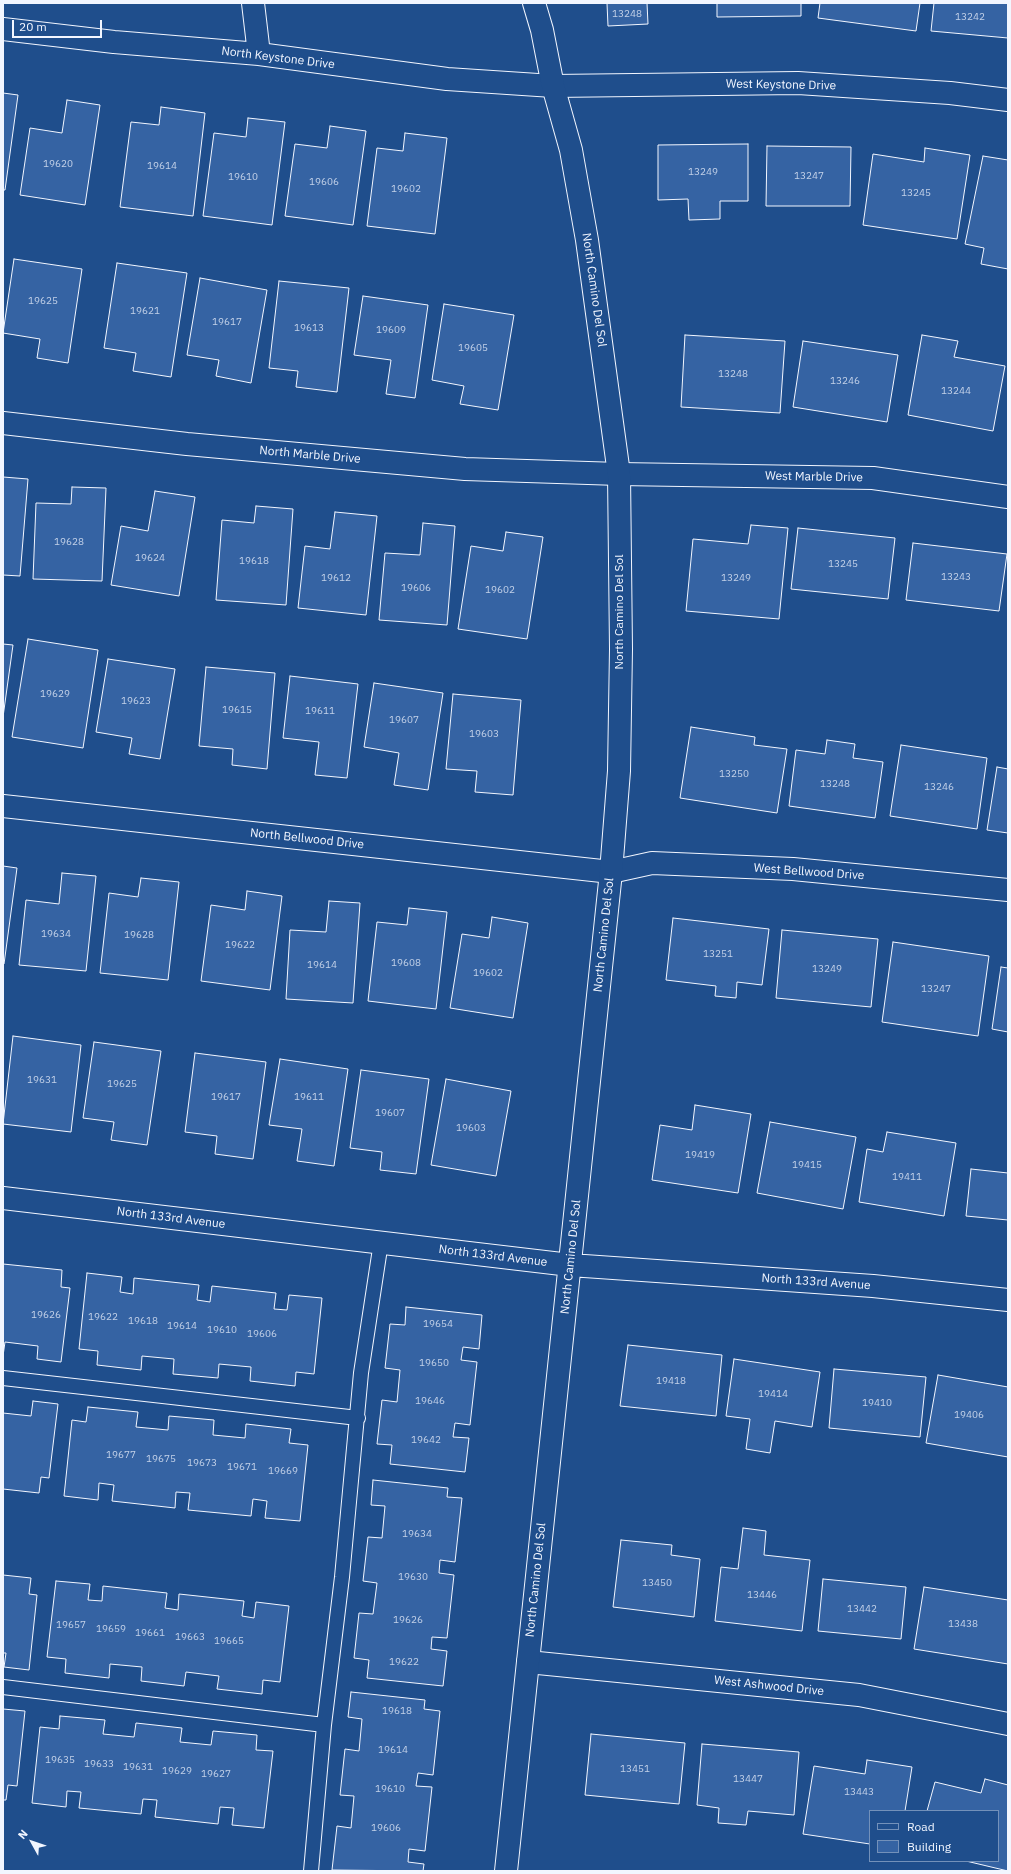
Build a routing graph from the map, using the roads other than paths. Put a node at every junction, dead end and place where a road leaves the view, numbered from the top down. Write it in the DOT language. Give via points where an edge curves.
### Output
graph roads {
  1 [pos="253,3"];
  2 [pos="534,3"];
  3 [pos="3,29"];
  4 [pos="259,54"];
  5 [pos="553,86"];
  6 [pos="1008,100"];
  7 [pos="3,423"];
  8 [pos="619,474"];
  9 [pos="1008,497"];
  10 [pos="3,806"];
  11 [pos="611,872"];
  12 [pos="1008,890"];
  13 [pos="3,1198"];
  14 [pos="380,1242"];
  15 [pos="570,1265"];
  16 [pos="1008,1300"];
  17 [pos="3,1378"];
  18 [pos="358,1418"];
  19 [pos="528,1662"];
  20 [pos="3,1687"];
  21 [pos="1008,1724"];
  22 [pos="324,1725"];
  23 [pos="311,1871"];
  24 [pos="506,1871"];
  1 -- 4 [label="street"];
  2 -- 5 [label="street, North Camino Del Sol"];
  3 -- 4 [label="street, North Keystone Drive" via="114,42"];
  4 -- 5 [label="street, North Keystone Drive" via="447,79"];
  5 -- 6 [label="street, West Keystone Drive" via="798,83 950,93"];
  5 -- 8 [label="street, North Camino Del Sol" via="572,150"];
  7 -- 8 [label="street, North Marble Drive" via="187,444 465,469"];
  8 -- 9 [label="street, West Marble Drive" via="873,478"];
  8 -- 11 [label="street, North Camino Del Sol" via="619,756"];
  10 -- 11 [label="street, North Bellwood Drive"];
  11 -- 12 [label="street, West Bellwood Drive" via="652,863 785,869"];
  11 -- 15 [label="street, North Camino Del Sol"];
  13 -- 14 [label="street, North 133rd Avenue"];
  14 -- 15 [label="street, North 133rd Avenue"];
  14 -- 18 [label="lane"];
  15 -- 16 [label="street, North 133rd Avenue" via="873,1286"];
  15 -- 19 [label="street, North Camino Del Sol"];
  17 -- 18 [label="lane"];
  18 -- 22 [label="lane"];
  19 -- 21 [label="street, West Ashwood Drive" via="859,1695"];
  19 -- 24 [label="street, North Camino Del Sol"];
  20 -- 22 [label="lane"];
  22 -- 23 [label="lane"];
}
